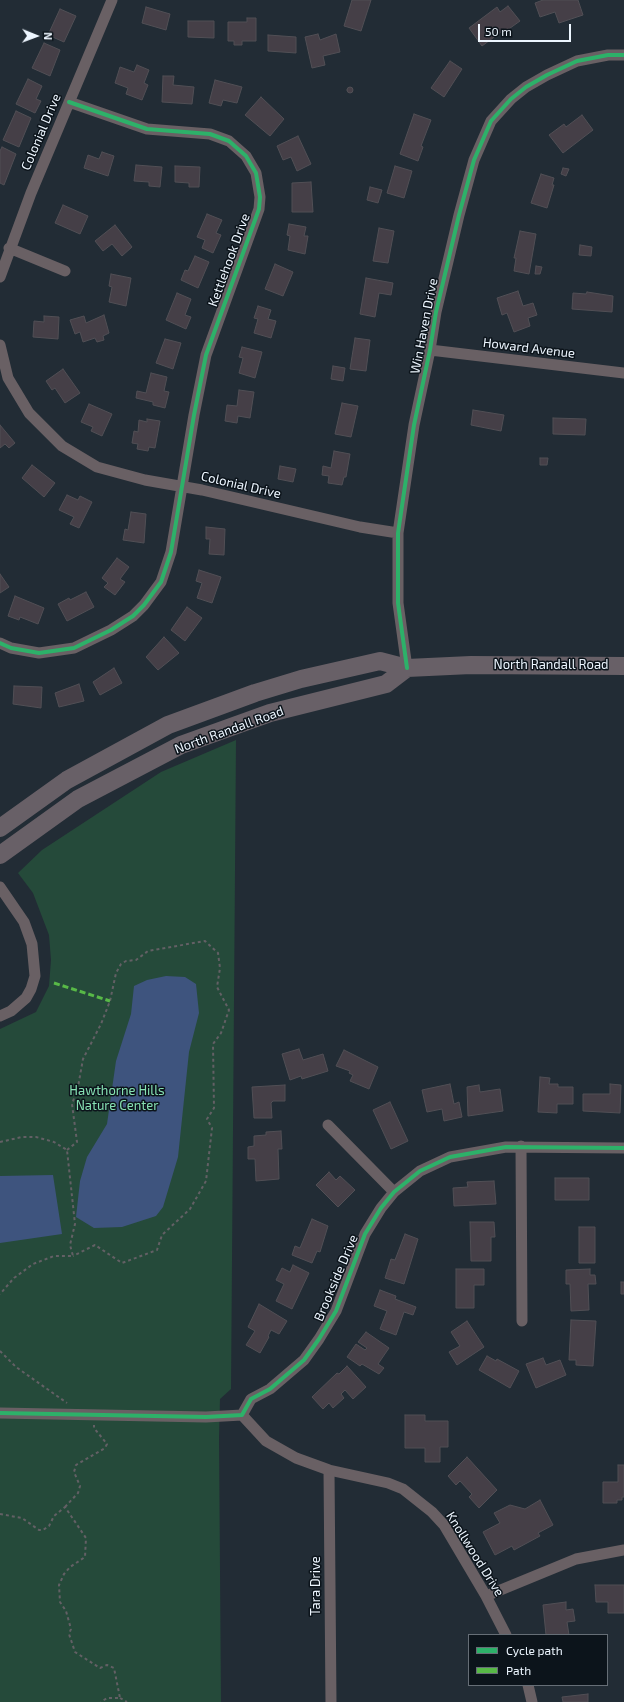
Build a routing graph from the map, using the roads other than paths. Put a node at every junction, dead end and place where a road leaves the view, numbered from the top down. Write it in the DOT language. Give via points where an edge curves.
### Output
graph roads {
  1 [pos="112,0"];
  2 [pos="624,55"];
  3 [pos="69,102"];
  4 [pos="9,248"];
  5 [pos="65,271"];
  6 [pos="0,277"];
  7 [pos="0,345"];
  8 [pos="430,350"];
  9 [pos="624,373"];
  10 [pos="4,380"];
  11 [pos="182,487"];
  12 [pos="398,533"];
  13 [pos="0,643"];
  14 [pos="624,666"];
  15 [pos="407,668"];
  16 [pos="107,758"];
  17 [pos="0,811"];
  18 [pos="0,828"];
  19 [pos="0,855"];
  20 [pos="0,887"];
  21 [pos="0,1016"];
  22 [pos="328,1125"];
  23 [pos="521,1146"];
  24 [pos="624,1148"];
  25 [pos="394,1192"];
  26 [pos="522,1321"];
  27 [pos="0,1413"];
  28 [pos="242,1415"];
  29 [pos="329,1470"];
  30 [pos="624,1550"];
  31 [pos="486,1596"];
  32 [pos="505,1634"];
  33 [pos="528,1686"];
  34 [pos="331,1702"];
  35 [pos="532,1702"];
  1 -- 3 [label="street, Colonial Drive"];
  2 -- 8 [label="street, Win Haven Drive" via="608,55 578,61 547,75 511,99 491,121 466,186 436,312"];
  3 -- 4 [label="street, Colonial Drive"];
  3 -- 11 [label="street, Kettlehook Drive" via="147,129 220,137 237,147 252,164 256,174 260,197 256,220 206,355"];
  4 -- 5 [label="street"];
  4 -- 6 [label="street, Colonial Drive"];
  7 -- 10 [label="street, Colonial Drive"];
  8 -- 9 [label="street, Howard Avenue"];
  8 -- 12 [label="street, Win Haven Drive" via="414,425"];
  10 -- 11 [label="street, Colonial Drive" via="48,434 78,457 117,474"];
  11 -- 12 [label="street, Colonial Drive" via="378,531"];
  11 -- 13 [label="street, Kettlehook Drive" via="172,552 167,567 153,594 133,616 92,640 60,651 27,652"];
  12 -- 15 [label="street, Win Haven Drive" via="398,603"];
  14 -- 15 [label="main road, North Randall Road" via="471,665"];
  15 -- 16 [label="main road, North Randall Road" via="380,661 301,679 255,693 168,726"];
  15 -- 19 [label="main road, North Randall Road" via="386,684 270,713 181,745 78,799"];
  16 -- 17 [label="main road" via="72,766"];
  16 -- 18 [label="main road, North Randall Road" via="67,780"];
  20 -- 21 [label="street" via="24,922 32,944 35,976 26,998"];
  22 -- 25 [label="street"];
  23 -- 24 [label="street, Brookside Drive"];
  23 -- 25 [label="street, Brookside Drive" via="478,1150 450,1157 420,1171"];
  23 -- 26 [label="street"];
  25 -- 28 [label="street, Brookside Drive" via="365,1234 336,1311 320,1339 304,1360 287,1376 251,1399"];
  27 -- 28 [label="street" via="206,1417"];
  28 -- 29 [label="street, Knollwood Drive" via="266,1441 296,1458"];
  29 -- 31 [label="street, Knollwood Drive" via="404,1489 444,1525"];
  29 -- 34 [label="street, Tara Drive"];
  30 -- 31 [label="street" via="576,1559"];
  31 -- 32 [label="street, Knollwood Drive"];
  33 -- 35 [label="street"];
}
